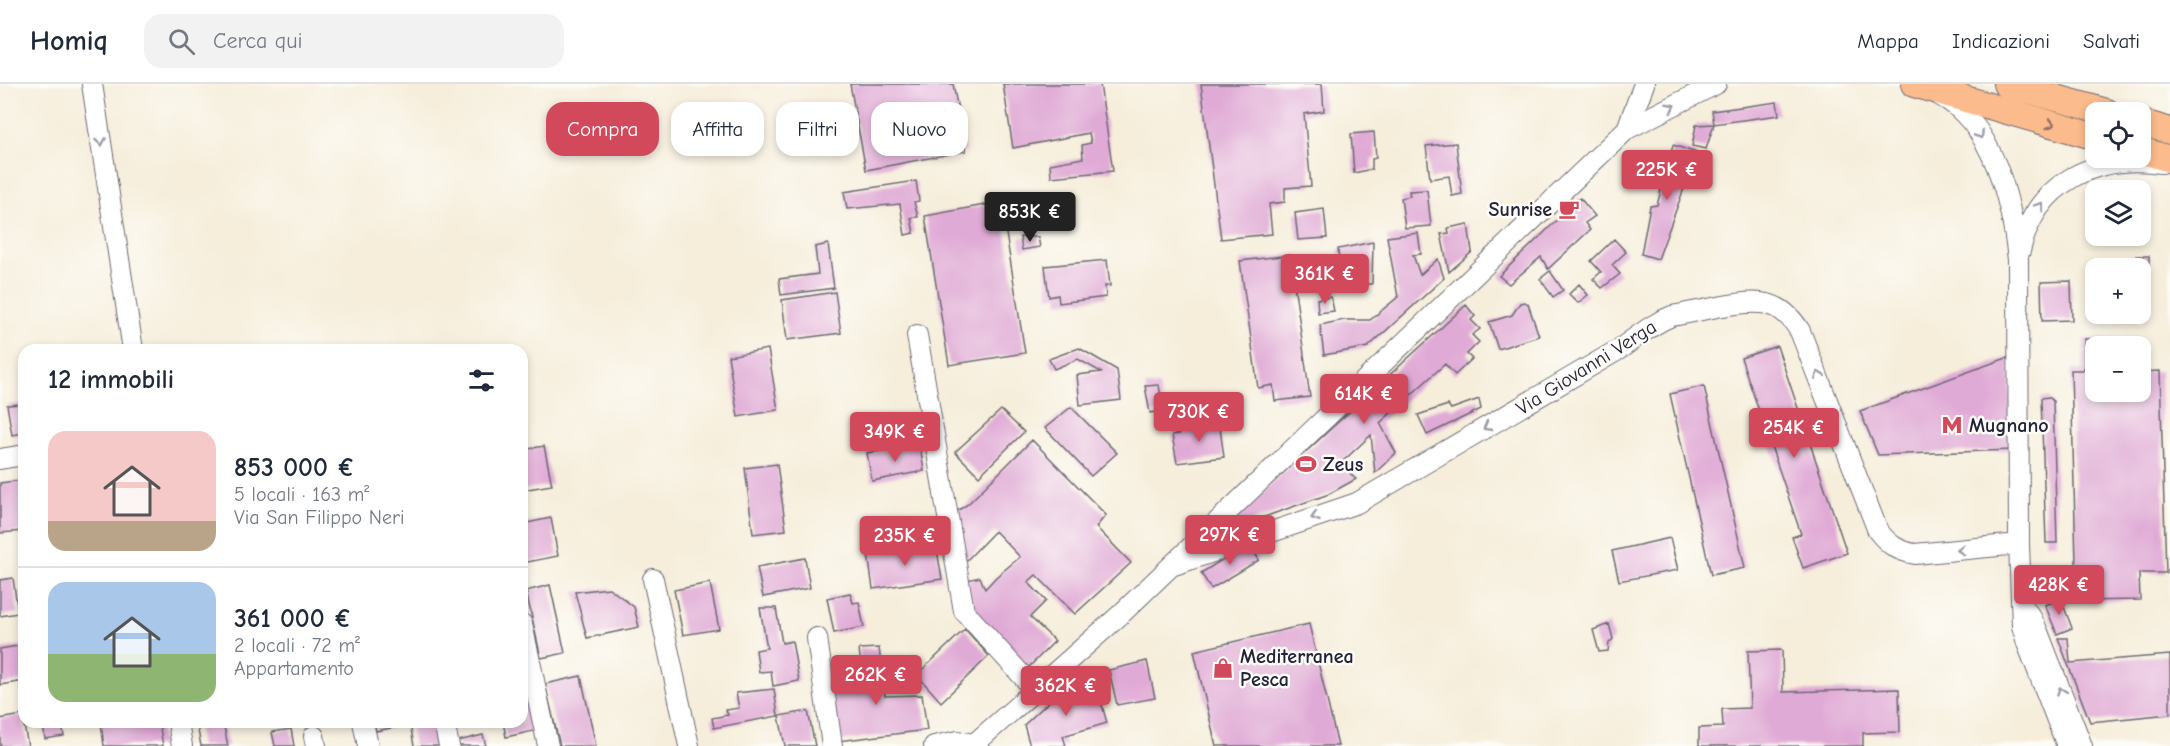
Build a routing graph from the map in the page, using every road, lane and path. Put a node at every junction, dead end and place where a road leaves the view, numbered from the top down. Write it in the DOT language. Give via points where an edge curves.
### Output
graph roads {
  1 [pos="92,84"];
  2 [pos="1644,84"];
  3 [pos="1716,84"];
  4 [pos="2006,84"];
  5 [pos="1917,85"];
  6 [pos="2085,106"];
  7 [pos="2151,125"];
  8 [pos="1627,129"];
  9 [pos="2170,130"];
  10 [pos="2085,134"];
  11 [pos="2151,153"];
  12 [pos="2170,159"];
  13 [pos="2170,164"];
  14 [pos="2018,260"];
  15 [pos="917,334"];
  16 [pos="133,344"];
  17 [pos="18,456"];
  18 [pos="0,459"];
  19 [pos="2019,544"];
  20 [pos="1171,566"];
  21 [pos="653,579"];
  22 [pos="2022,606"];
  23 [pos="817,638"];
  24 [pos="528,652"];
  25 [pos="1035,690"];
  26 [pos="179,728"];
  27 [pos="364,728"];
  28 [pos="445,728"];
  29 [pos="973,745"];
  30 [pos="182,746"];
  31 [pos="368,746"];
  32 [pos="449,746"];
  33 [pos="548,746"];
  34 [pos="689,746"];
  35 [pos="832,746"];
  36 [pos="934,746"];
  37 [pos="2067,746"];
  38 [pos="2082,746"];
  1 -- 16 [label="street, one-way"];
  2 -- 8 [label="street"];
  8 -- 3 [label="street, one-way"];
  4 -- 6 [label="main road"];
  5 -- 10 [label="main road, one-way"];
  5 -- 14 [label="street, one-way" via="1945,98 1982,137 2004,185 2015,227"];
  7 -- 9 [label="main road"];
  8 -- 20 [label="street"];
  11 -- 12 [label="main road"];
  14 -- 13 [label="street, one-way" via="2024,234 2043,202 2060,184 2099,166 2149,161"];
  14 -- 19 [label="street"];
  15 -- 25 [label="street" via="964,611"];
  17 -- 18 [label="street"];
  19 -- 20 [label="street, Via Giovanni Verga, one-way" via="1915,554 1893,547 1878,531 1795,322 1778,308 1756,301 1664,319 1357,503"];
  19 -- 22 [label="street"];
  20 -- 25 [label="street"];
  21 -- 34 [label="street"];
  22 -- 37 [label="street" via="2027,643"];
  38 -- 22 [label="street, one-way" via="2038,632"];
  23 -- 35 [label="street"];
  24 -- 33 [label="street"];
  25 -- 29 [label="street"];
  26 -- 30 [label="street"];
  27 -- 31 [label="street"];
  28 -- 32 [label="street"];
  29 -- 36 [label="street" via="958,741"];
}
